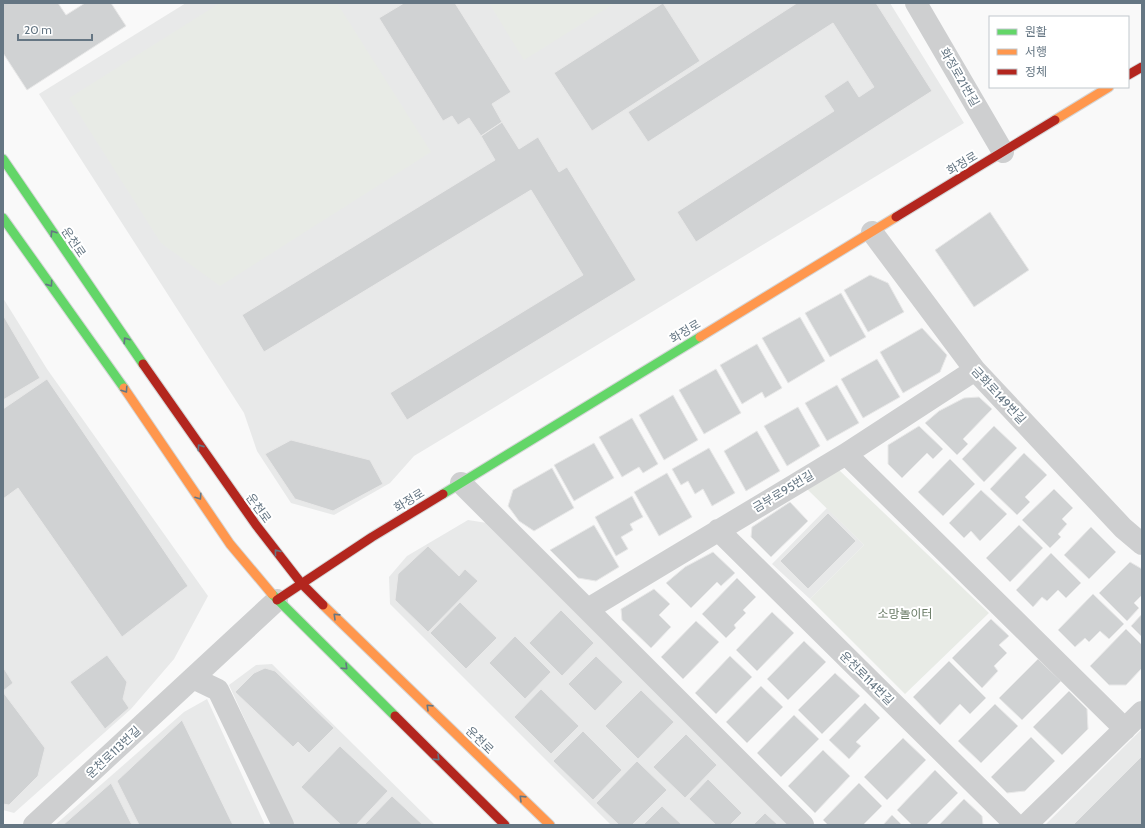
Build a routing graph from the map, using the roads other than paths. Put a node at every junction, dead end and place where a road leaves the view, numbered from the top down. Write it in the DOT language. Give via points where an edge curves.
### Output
graph roads {
  1 [pos="916,3"];
  2 [pos="1142,67"];
  3 [pos="1129,75"];
  4 [pos="1107,88"];
  5 [pos="1003,152"];
  6 [pos="3,159"];
  7 [pos="3,218"];
  8 [pos="872,232"];
  9 [pos="975,370"];
  10 [pos="846,454"];
  11 [pos="461,483"];
  12 [pos="718,530"];
  13 [pos="1142,544"];
  14 [pos="301,583"];
  15 [pos="277,600"];
  16 [pos="588,609"];
  17 [pos="193,678"];
  18 [pos="1142,712"];
  19 [pos="1126,729"];
  20 [pos="34,825"];
  21 [pos="283,825"];
  22 [pos="505,825"];
  23 [pos="550,825"];
  24 [pos="803,825"];
  25 [pos="1016,825"];
  26 [pos="1026,825"];
  1 -- 5 [label="street, 화정로21번길"];
  2 -- 3 [label="street"];
  4 -- 5 [label="street, 화정로"];
  5 -- 8 [label="street, 화정로"];
  14 -- 6 [label="street, 운천로, one-way" via="256,525 152,378"];
  7 -- 15 [label="street, one-way" via="122,385 230,544"];
  8 -- 9 [label="street, 금화로149번길"];
  8 -- 11 [label="street, 화정로"];
  9 -- 10 [label="street, 금부로95번길"];
  9 -- 13 [label="street, 금화로149번길" via="1123,528"];
  10 -- 12 [label="street, 금부로95번길"];
  10 -- 19 [label="street"];
  11 -- 14 [label="street, 화정로"];
  11 -- 16 [label="street"];
  12 -- 16 [label="street, 금부로95번길"];
  12 -- 25 [label="street, 운천로114번길"];
  14 -- 15 [label="street, 화정로"];
  23 -- 14 [label="street, 운천로, one-way"];
  15 -- 17 [label="street, 운천로113번길"];
  15 -- 22 [label="street, one-way"];
  16 -- 24 [label="street"];
  17 -- 20 [label="street, 운천로113번길"];
  17 -- 21 [label="street" via="218,690"];
  18 -- 19 [label="street"];
  19 -- 26 [label="street"];
}
